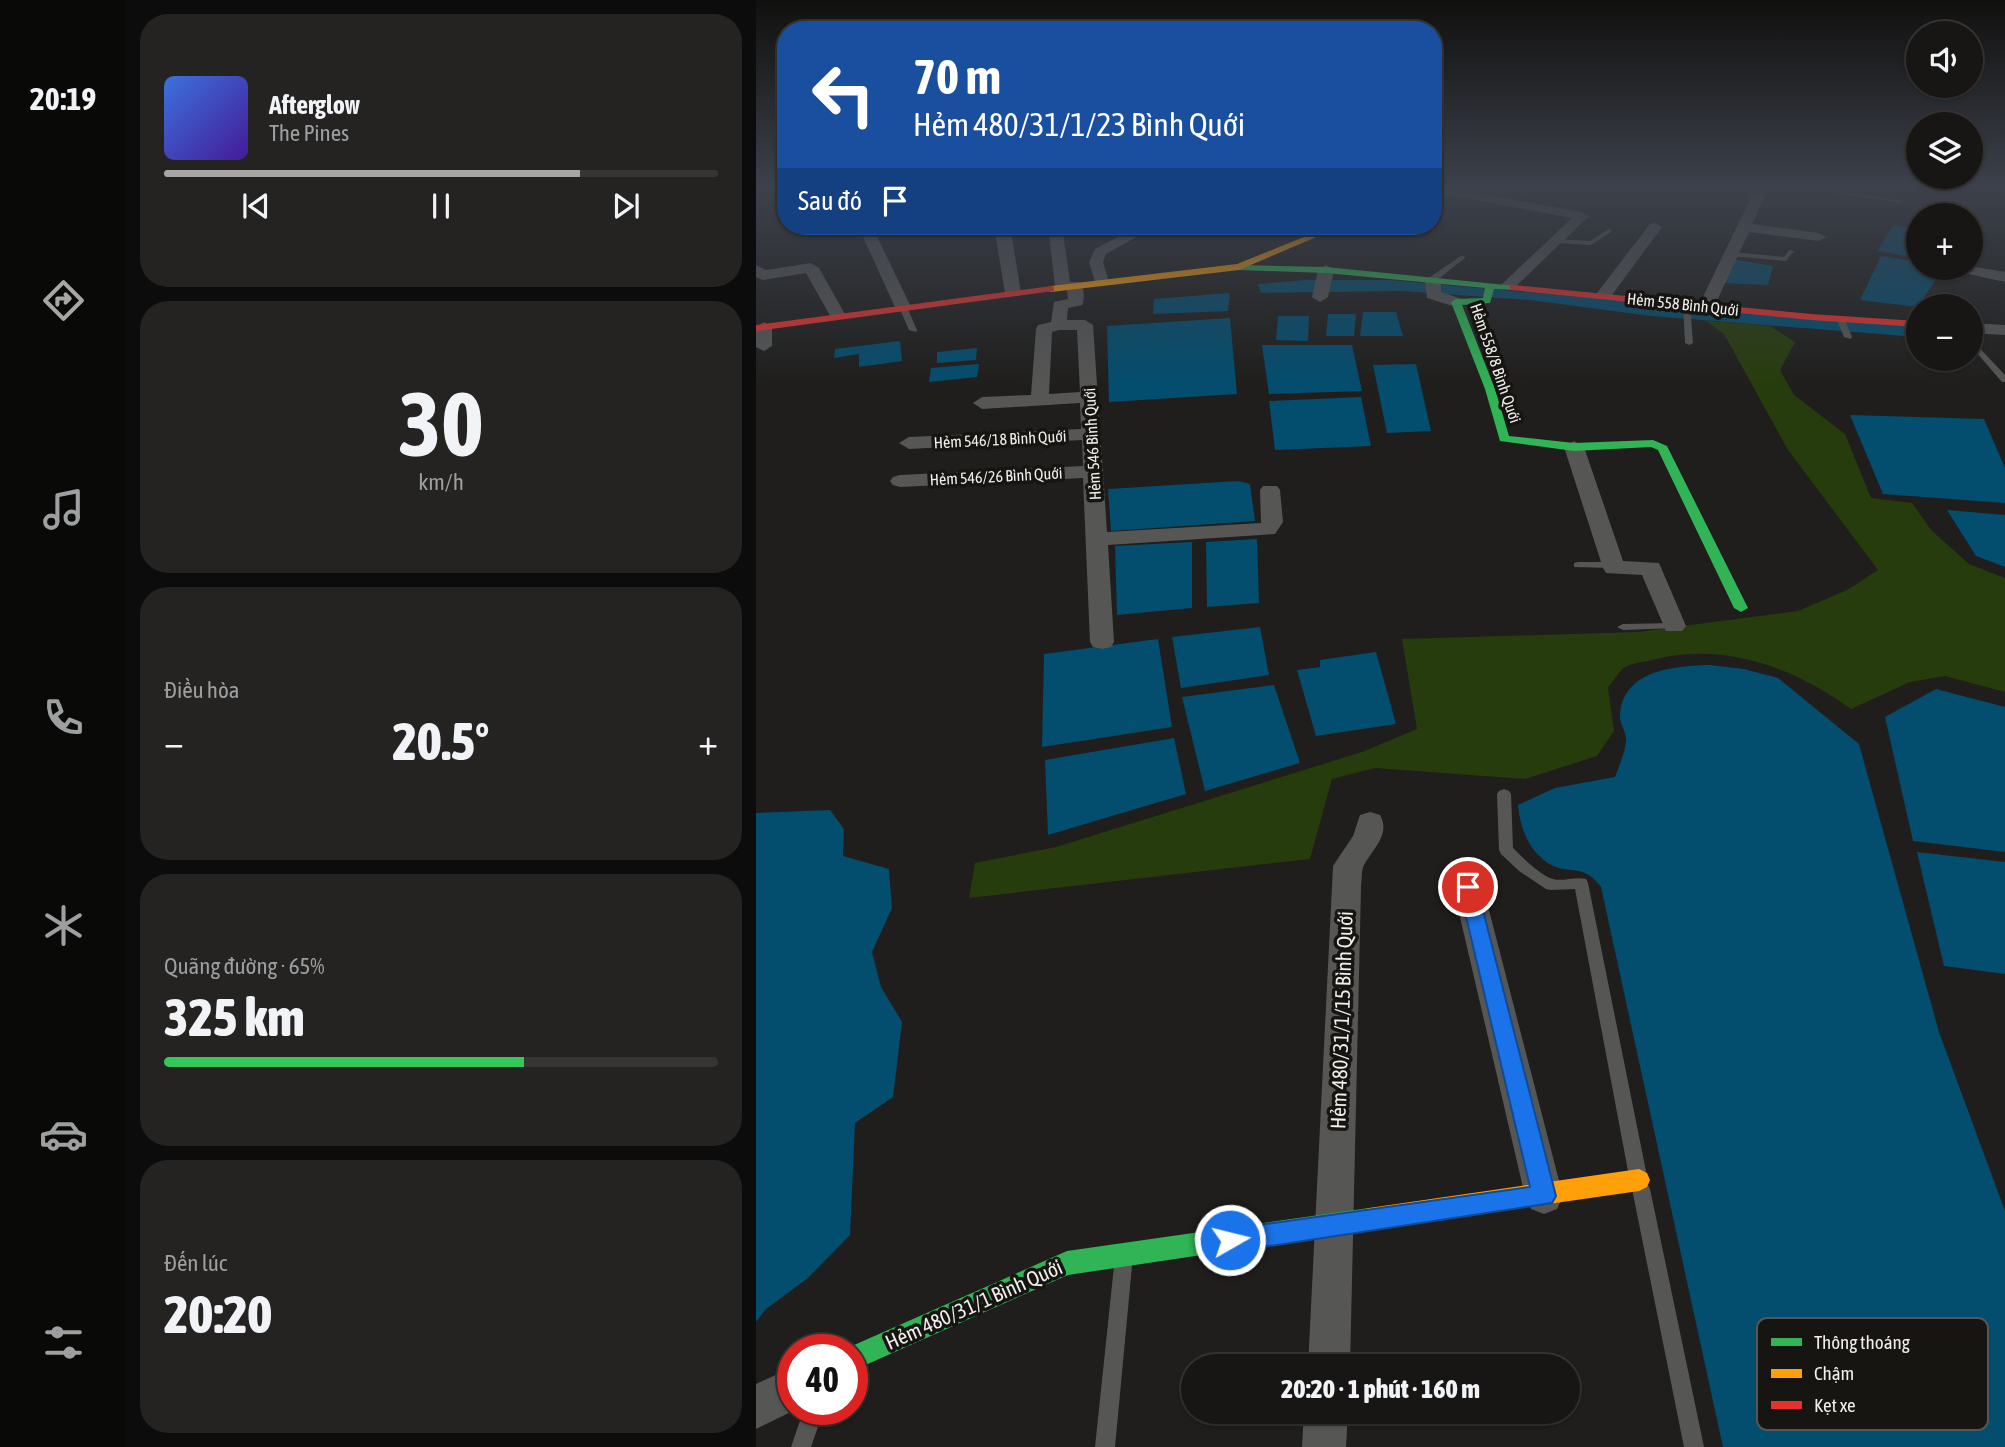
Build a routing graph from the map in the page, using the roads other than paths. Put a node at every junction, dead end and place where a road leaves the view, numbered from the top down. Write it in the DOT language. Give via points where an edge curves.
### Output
graph roads {
  1 [pos="877,253"];
  2 [pos="1006,253"];
  3 [pos="1061,253"];
  4 [pos="1100,253"];
  5 [pos="1274,253"];
  6 [pos="1544,253"];
  7 [pos="1636,253"];
  8 [pos="1790,253"];
  9 [pos="1732,254"];
  10 [pos="1463,257"];
  11 [pos="1239,267"];
  12 [pos="756,270"];
  13 [pos="1983,273"];
  14 [pos="2005,277"];
  15 [pos="1101,282"];
  16 [pos="1069,286"];
  17 [pos="1433,286"];
  18 [pos="1508,286"];
  19 [pos="1489,290"];
  20 [pos="1013,293"];
  21 [pos="1603,296"];
  22 [pos="1456,302"];
  23 [pos="1706,307"];
  24 [pos="904,309"];
  25 [pos="1686,311"];
  26 [pos="2005,315"];
  27 [pos="838,316"];
  28 [pos="1059,325"];
  29 [pos="1906,325"];
  30 [pos="1983,326"];
  31 [pos="760,327"];
  32 [pos="1983,328"];
  33 [pos="913,330"];
  34 [pos="2005,330"];
  35 [pos="1689,343"];
  36 [pos="764,346"];
  37 [pos="1983,354"];
  38 [pos="2005,380"];
  39 [pos="1089,397"];
  40 [pos="1040,400"];
  41 [pos="982,403"];
  42 [pos="1091,435"];
  43 [pos="909,443"];
  44 [pos="1574,447"];
  45 [pos="1093,471"];
  46 [pos="900,481"];
  47 [pos="1270,490"];
  48 [pos="1097,539"];
  49 [pos="1578,565"];
  50 [pos="1613,565"];
  51 [pos="1741,608"];
  52 [pos="1674,626"];
  53 [pos="1623,627"];
  54 [pos="1102,642"];
  55 [pos="1504,794"];
  56 [pos="1370,822"];
  57 [pos="1468,887"];
  58 [pos="1639,1180"];
  59 [pos="1544,1196"];
  60 [pos="1336,1224"];
  61 [pos="1124,1256"];
  62 [pos="868,1353"];
  63 [pos="1330,1354"];
  64 [pos="777,1396"];
  65 [pos="756,1407"];
  66 [pos="1325,1424"];
  67 [pos="809,1425"];
  68 [pos="801,1447"];
  69 [pos="1104,1447"];
  70 [pos="1324,1447"];
  71 [pos="1694,1447"];
  1 -- 24 [label="street"];
  2 -- 20 [label="street"];
  3 -- 16 [label="street"];
  4 -- 15 [label="street" via="1096,262"];
  5 -- 11 [label="street"];
  6 -- 18 [label="street"];
  7 -- 21 [label="street"];
  8 -- 9 [label="lane" via="1786,260"];
  9 -- 23 [label="street"];
  10 -- 17 [label="lane"];
  11 -- 15 [label="street"];
  11 -- 17 [label="street, Hẻm 558 Bình Quới" via="1323,284"];
  12 -- 27 [label="street" via="764,275 811,268"];
  13 -- 14 [label="street"];
  15 -- 16 [label="street"];
  16 -- 20 [label="street"];
  16 -- 28 [label="street" via="1076,302 1060,305"];
  17 -- 19 [label="street, Hẻm 558 Bình Quới"];
  17 -- 22 [label="street"];
  18 -- 19 [label="street, Hẻm 558 Bình Quới"];
  18 -- 21 [label="street, Hẻm 558 Bình Quới"];
  19 -- 22 [label="street, Hẻm 558/8 Bình Quới"];
  20 -- 24 [label="street"];
  21 -- 25 [label="street, Hẻm 558 Bình Quới"];
  22 -- 44 [label="street, Hẻm 558/8 Bình Quới" via="1490,389 1504,441"];
  23 -- 25 [label="street, Hẻm 558 Bình Quới"];
  23 -- 29 [label="street, Hẻm 558 Bình Quới" via="1845,329"];
  24 -- 27 [label="street"];
  24 -- 33 [label="lane"];
  25 -- 35 [label="lane"];
  26 -- 30 [label="street"];
  27 -- 31 [label="street"];
  28 -- 39 [label="street, Hẻm 546 Bình Quới" via="1085,325"];
  28 -- 40 [label="street" via="1044,329"];
  31 -- 36 [label="street"];
  32 -- 34 [label="street"];
  37 -- 38 [label="lane"];
  39 -- 40 [label="street"];
  39 -- 42 [label="street, Hẻm 546 Bình Quới"];
  40 -- 41 [label="street"];
  42 -- 43 [label="street, Hẻm 546/18 Bình Quới"];
  42 -- 45 [label="street, Hẻm 546 Bình Quới"];
  44 -- 50 [label="street"];
  44 -- 51 [label="street, Hẻm 558/8 Bình Quới" via="1653,443 1663,448"];
  45 -- 46 [label="street, Hẻm 546/26 Bình Quới"];
  45 -- 48 [label="street, Hẻm 546 Bình Quới"];
  47 -- 48 [label="street" via="1272,522 1267,529"];
  48 -- 54 [label="street, Hẻm 546 Bình Quới"];
  49 -- 50 [label="lane"];
  50 -- 52 [label="street" via="1651,568"];
  52 -- 53 [label="lane"];
  55 -- 58 [label="lane" via="1506,850 1551,885 1581,883"];
  56 -- 60 [label="street, Hẻm 480/31/1/15 Bình Quới" via="1367,838 1348,866 1346,887"];
  57 -- 59 [label="street"];
  58 -- 59 [label="street, Hẻm 480/31/1 Bình Quới"];
  58 -- 71 [label="lane"];
  59 -- 60 [label="street, Hẻm 480/31/1 Bình Quới"];
  60 -- 61 [label="street, Hẻm 480/31/1 Bình Quới"];
  60 -- 63 [label="street, Hẻm 480/31/1/15 Bình Quới"];
  61 -- 62 [label="street, Hẻm 480/31/1 Bình Quới" via="1067,1263"];
  61 -- 69 [label="lane"];
  64 -- 65 [label="street"];
  66 -- 70 [label="street"];
  67 -- 68 [label="lane"];
}
